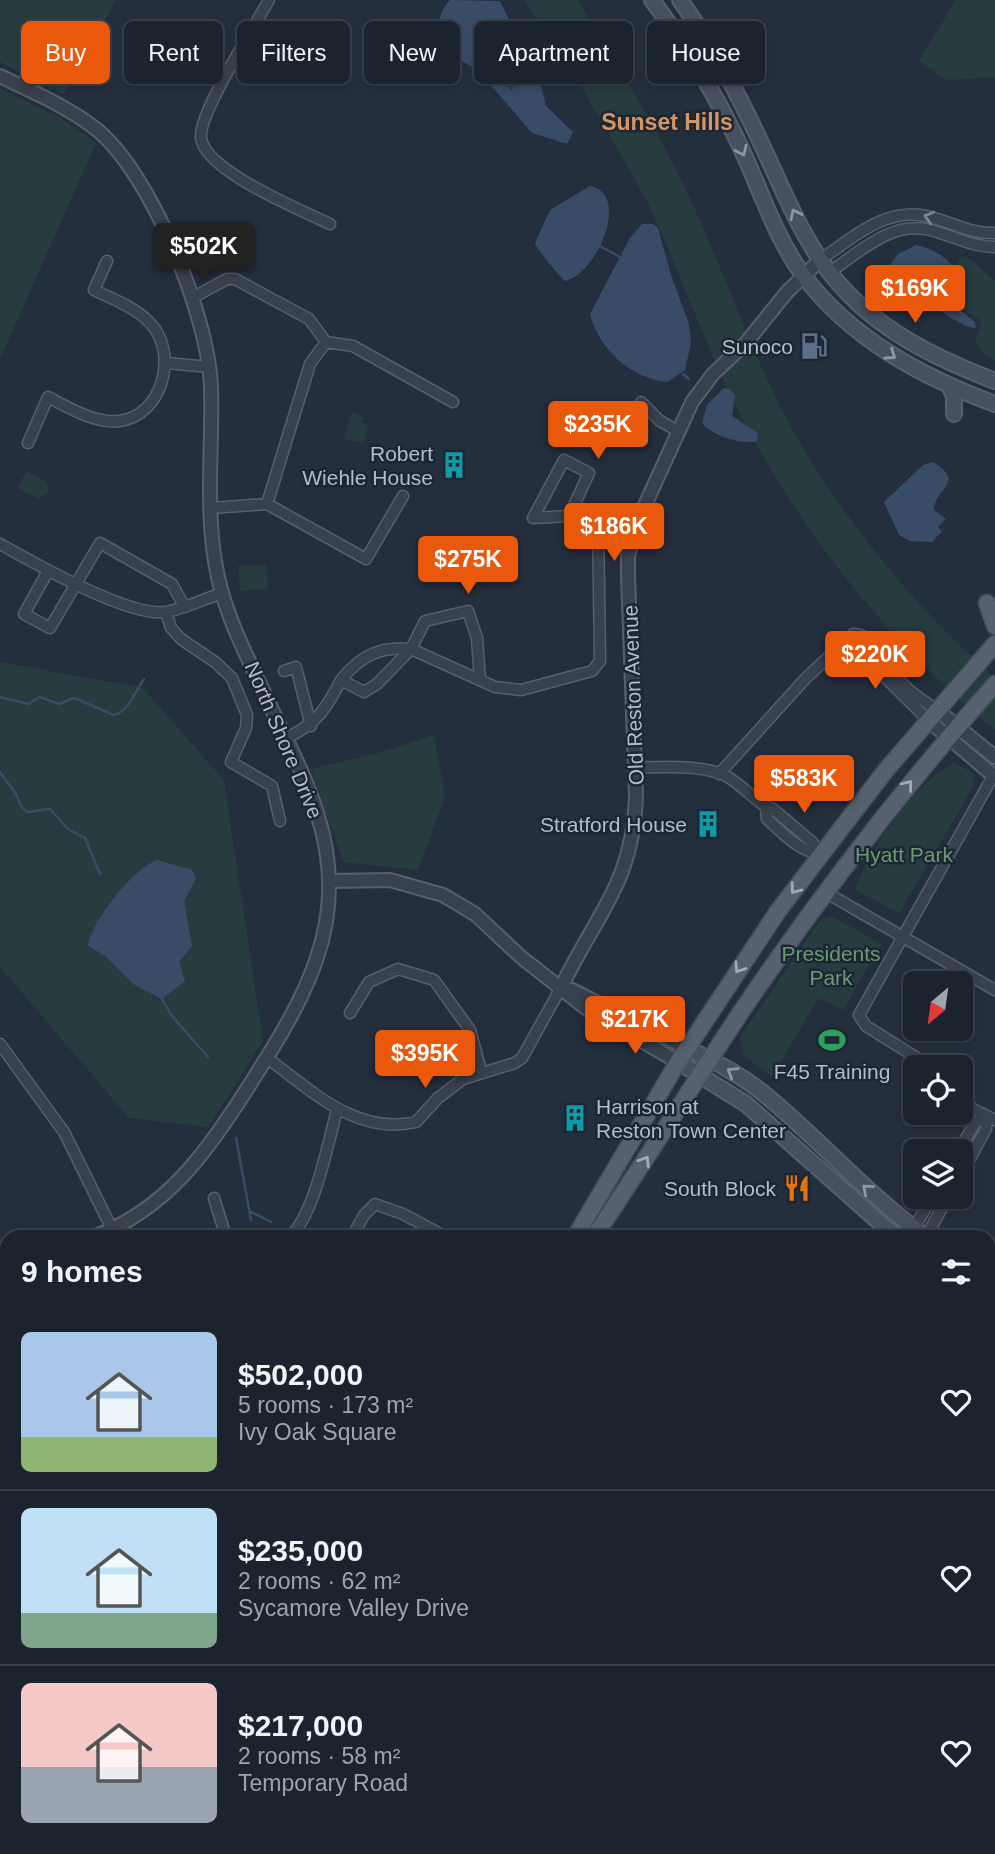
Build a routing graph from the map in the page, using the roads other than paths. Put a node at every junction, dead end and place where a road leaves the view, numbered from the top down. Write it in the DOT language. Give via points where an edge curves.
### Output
graph roads {
  1 [pos="269,0"];
  2 [pos="681,0"];
  3 [pos="657,3"];
  4 [pos="0,76"];
  5 [pos="330,224"];
  6 [pos="995,233"];
  7 [pos="995,247"];
  8 [pos="820,260"];
  9 [pos="107,261"];
  10 [pos="830,272"];
  11 [pos="805,277"];
  12 [pos="192,298"];
  13 [pos="326,342"];
  14 [pos="167,363"];
  15 [pos="209,367"];
  16 [pos="995,381"];
  17 [pos="949,385"];
  18 [pos="977,398"];
  19 [pos="453,402"];
  20 [pos="641,402"];
  21 [pos="995,404"];
  22 [pos="678,431"];
  23 [pos="28,443"];
  24 [pos="403,496"];
  25 [pos="267,504"];
  26 [pos="211,508"];
  27 [pos="569,516"];
  28 [pos="598,518"];
  29 [pos="635,527"];
  30 [pos="0,544"];
  31 [pos="48,571"];
  32 [pos="76,585"];
  33 [pos="222,593"];
  34 [pos="184,606"];
  35 [pos="995,607"];
  36 [pos="166,612"];
  37 [pos="995,626"];
  38 [pos="845,638"];
  39 [pos="992,646"];
  40 [pos="411,649"];
  41 [pos="284,671"];
  42 [pos="341,680"];
  43 [pos="480,680"];
  44 [pos="995,684"];
  45 [pos="933,715"];
  46 [pos="311,726"];
  47 [pos="952,732"];
  48 [pos="285,739"];
  49 [pos="995,757"];
  50 [pos="635,767"];
  51 [pos="719,774"];
  52 [pos="994,777"];
  53 [pos="281,821"];
  54 [pos="820,855"];
  55 [pos="329,881"];
  56 [pos="825,892"];
  57 [pos="902,936"];
  58 [pos="562,986"];
  59 [pos="995,990"];
  60 [pos="350,1013"];
  61 [pos="0,1044"];
  62 [pos="687,1048"];
  63 [pos="912,1055"];
  64 [pos="267,1058"];
  65 [pos="710,1059"];
  66 [pos="678,1062"];
  67 [pos="481,1071"];
  68 [pos="701,1075"];
  69 [pos="973,1105"];
  70 [pos="337,1110"];
  71 [pos="991,1118"];
  72 [pos="966,1139"];
  73 [pos="973,1153"];
  74 [pos="214,1198"];
  75 [pos="928,1209"];
  76 [pos="939,1209"];
  77 [pos="113,1230"];
  78 [pos="118,1230"];
  79 [pos="224,1230"];
  80 [pos="299,1230"];
  81 [pos="356,1230"];
  82 [pos="433,1230"];
  83 [pos="579,1230"];
  84 [pos="599,1230"];
  85 [pos="889,1230"];
  86 [pos="914,1230"];
  87 [pos="922,1230"];
  88 [pos="924,1230"];
  1 -- 5 [label="street" via="204,116 201,139 214,161"];
  2 -- 3 [label="street"];
  8 -- 2 [label="main road, one-way" via="721,63"];
  3 -- 11 [label="main road, one-way" via="726,119"];
  4 -- 12 [label="street, North Shore Drive" via="80,117 125,158 151,199"];
  6 -- 8 [label="street, one-way" via="905,213 884,218"];
  7 -- 10 [label="street" via="927,229 901,228"];
  8 -- 10 [label="main road"];
  8 -- 11 [label="street, Old Reston Avenue"];
  9 -- 14 [label="street" via="94,290 149,322 161,337"];
  10 -- 11 [label="street"];
  10 -- 16 [label="main road" via="866,309 916,346"];
  11 -- 17 [label="main road, one-way" via="883,349"];
  11 -- 22 [label="street, Old Reston Avenue" via="713,374 692,401"];
  12 -- 13 [label="street" via="235,279 309,319"];
  12 -- 15 [label="street, North Shore Drive"];
  13 -- 19 [label="street" via="353,346"];
  13 -- 25 [label="street" via="310,364"];
  14 -- 15 [label="street"];
  14 -- 23 [label="street" via="152,403 137,416 118,422 92,417 48,397"];
  15 -- 26 [label="street, North Shore Drive"];
  17 -- 18 [label="main road"];
  17 -- 18 [label="main road" via="954,414"];
  18 -- 21 [label="main road"];
  20 -- 22 [label="street"];
  22 -- 29 [label="street, Old Reston Avenue"];
  24 -- 25 [label="street" via="366,559"];
  25 -- 26 [label="street"];
  26 -- 33 [label="street, North Shore Drive"];
  27 -- 27 [label="street" via="589,473 564,460 533,518"];
  27 -- 28 [label="street"];
  28 -- 29 [label="street"];
  28 -- 43 [label="street" via="600,661 592,671 521,690"];
  29 -- 50 [label="street, Old Reston Avenue" via="628,576"];
  30 -- 31 [label="street"];
  31 -- 32 [label="street"];
  31 -- 32 [label="street" via="24,614 50,628"];
  32 -- 34 [label="street" via="100,543 172,584"];
  32 -- 36 [label="street" via="147,612"];
  33 -- 34 [label="street"];
  33 -- 48 [label="street, North Shore Drive"];
  34 -- 36 [label="street"];
  35 -- 37 [label="main road" via="987,603"];
  36 -- 53 [label="street" via="181,639 232,678 247,715 231,762 272,786"];
  38 -- 45 [label="street"];
  38 -- 45 [label="street" via="860,633 866,637"];
  38 -- 51 [label="street"];
  39 -- 45 [label="main road"];
  40 -- 42 [label="street" via="390,647 371,653 353,664"];
  40 -- 42 [label="street" via="364,692"];
  40 -- 43 [label="street"];
  40 -- 43 [label="street" via="425,621 468,611 477,638"];
  41 -- 46 [label="street" via="296,667"];
  42 -- 46 [label="street" via="327,708"];
  44 -- 47 [label="main road"];
  45 -- 47 [label="street"];
  45 -- 54 [label="main road"];
  46 -- 48 [label="street"];
  47 -- 49 [label="street"];
  47 -- 52 [label="street"];
  56 -- 47 [label="main road, one-way"];
  48 -- 55 [label="street, North Shore Drive" via="319,818"];
  50 -- 51 [label="street"];
  50 -- 58 [label="street, Old Reston Avenue" via="635,820 623,873"];
  51 -- 54 [label="street" via="744,786 766,808 773,809 812,842"];
  52 -- 57 [label="street"];
  54 -- 62 [label="main road, one-way"];
  55 -- 58 [label="street" via="390,880 443,895 475,914"];
  55 -- 64 [label="street, North Shore Drive" via="326,927 314,972"];
  56 -- 57 [label="street"];
  56 -- 65 [label="main road"];
  57 -- 59 [label="street"];
  57 -- 63 [label="street" via="859,1015 863,1024"];
  58 -- 62 [label="street"];
  58 -- 66 [label="street" via="608,1023"];
  58 -- 67 [label="street" via="522,1058"];
  60 -- 67 [label="street" via="369,982 398,969 434,980 470,1030"];
  61 -- 77 [label="street" via="64,1132"];
  62 -- 65 [label="main road"];
  62 -- 66 [label="main road"];
  64 -- 70 [label="street"];
  64 -- 78 [label="street, North Shore Drive" via="196,1165"];
  65 -- 68 [label="main road"];
  86 -- 65 [label="main road, one-way" via="768,1097"];
  66 -- 68 [label="main road"];
  66 -- 83 [label="main road"];
  67 -- 70 [label="street" via="448,1089 416,1122 376,1121"];
  84 -- 68 [label="main road, one-way"];
  68 -- 85 [label="main road" via="746,1104"];
  69 -- 71 [label="street"];
  70 -- 80 [label="street" via="308,1214"];
  71 -- 72 [label="street" via="975,1123"];
  71 -- 73 [label="street"];
  74 -- 79 [label="street"];
  75 -- 87 [label="street"];
  76 -- 88 [label="street"];
  81 -- 82 [label="street" via="375,1204"];
}
